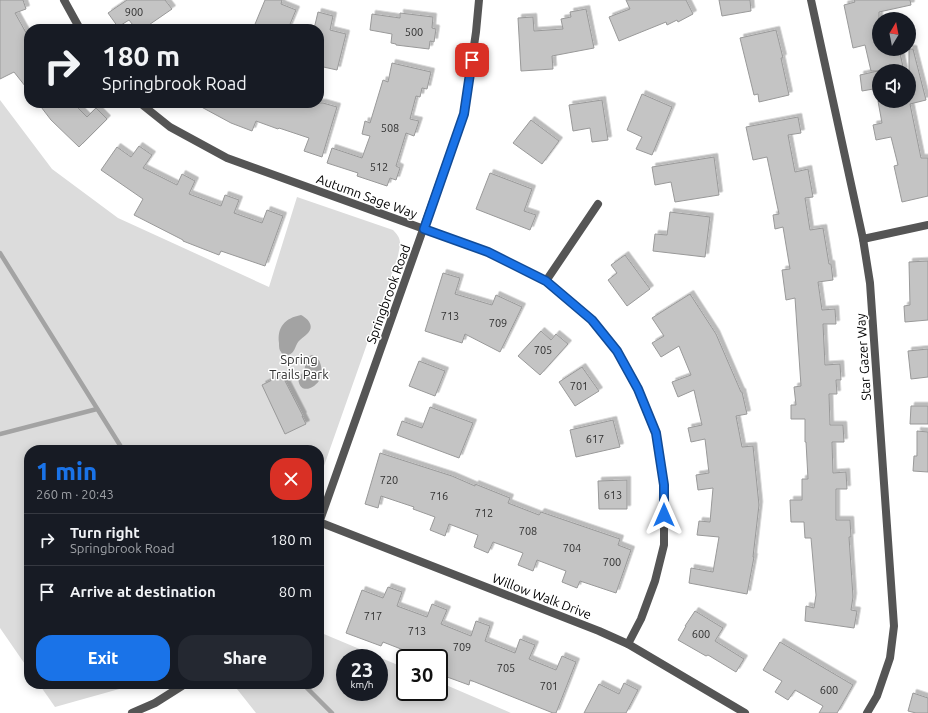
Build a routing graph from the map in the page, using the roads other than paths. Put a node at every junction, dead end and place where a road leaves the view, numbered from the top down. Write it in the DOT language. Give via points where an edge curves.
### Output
graph roads {
  1 [pos="64,0"];
  2 [pos="479,0"];
  3 [pos="811,0"];
  4 [pos="77,24"];
  5 [pos="146,108"];
  6 [pos="598,204"];
  7 [pos="928,225"];
  8 [pos="424,229"];
  9 [pos="863,240"];
  10 [pos="546,281"];
  11 [pos="324,509"];
  12 [pos="324,525"];
  13 [pos="628,644"];
  14 [pos="177,689"];
  15 [pos="132,713"];
  16 [pos="745,713"];
  17 [pos="867,713"];
  1 -- 4 [label="street"];
  2 -- 8 [label="street, Springbrook Road" via="464,114"];
  3 -- 9 [label="street, Star Gazer Way"];
  5 -- 8 [label="street, Autumn Sage Way" via="170,127 227,158"];
  6 -- 10 [label="street"];
  7 -- 9 [label="street"];
  8 -- 10 [label="street, Autumn Sage Way" via="488,252"];
  8 -- 11 [label="street, Springbrook Road"];
  9 -- 17 [label="street, Star Gazer Way" via="870,283 894,626 890,658 877,696"];
  10 -- 13 [label="street, Autumn Sage Way" via="592,320 617,351 638,389 656,433 664,485 664,545 655,581 641,619"];
  12 -- 13 [label="street, Willow Walk Drive"];
  13 -- 16 [label="street, Willow Walk Drive"];
  14 -- 15 [label="street" via="156,703"];
}
